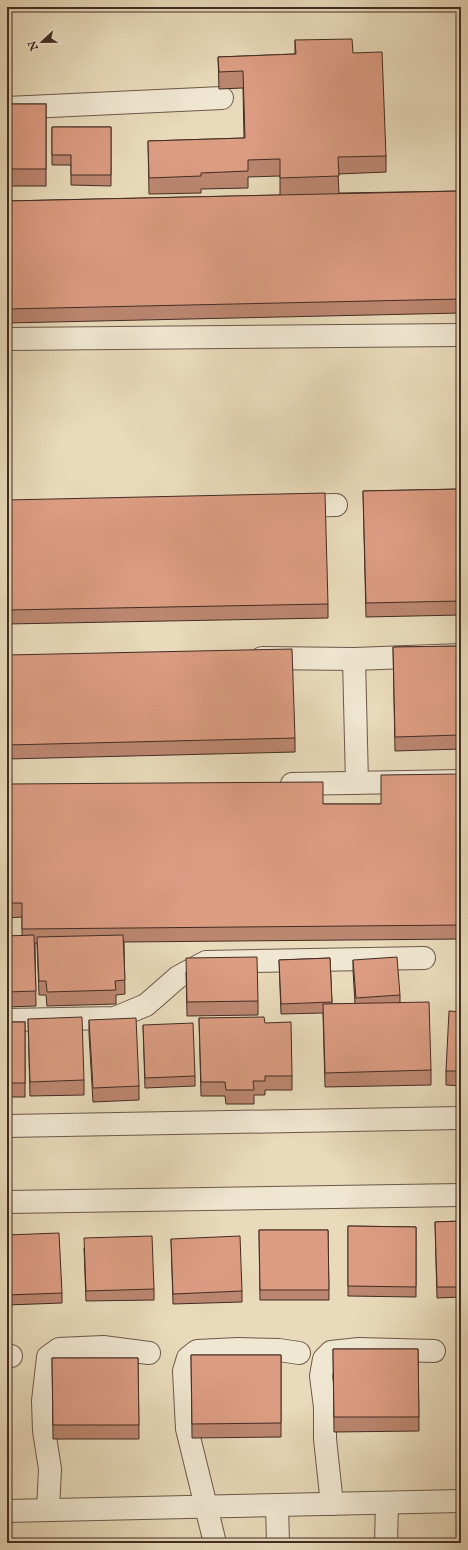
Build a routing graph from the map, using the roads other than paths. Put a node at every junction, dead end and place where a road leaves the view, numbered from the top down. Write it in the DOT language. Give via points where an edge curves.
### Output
graph roads {
  1 [pos="222,98"];
  2 [pos="7,108"];
  3 [pos="461,336"];
  4 [pos="7,339"];
  5 [pos="336,505"];
  6 [pos="273,506"];
  7 [pos="461,655"];
  8 [pos="244,658"];
  9 [pos="354,659"];
  10 [pos="461,781"];
  11 [pos="357,783"];
  12 [pos="270,785"];
  13 [pos="424,958"];
  14 [pos="7,1020"];
  15 [pos="461,1118"];
  16 [pos="7,1126"];
  17 [pos="461,1195"];
  18 [pos="7,1202"];
  19 [pos="434,1351"];
  20 [pos="149,1353"];
  21 [pos="299,1353"];
  22 [pos="461,1501"];
  23 [pos="387,1503"];
  24 [pos="332,1504"];
  25 [pos="277,1505"];
  26 [pos="205,1507"];
  27 [pos="48,1510"];
  28 [pos="7,1511"];
  29 [pos="215,1543"];
  30 [pos="278,1543"];
  31 [pos="386,1543"];
  1 -- 2 [label="street"];
  3 -- 4 [label="street"];
  5 -- 6 [label="street"];
  7 -- 9 [label="street"];
  8 -- 9 [label="street"];
  9 -- 11 [label="street"];
  10 -- 11 [label="street"];
  11 -- 12 [label="street"];
  13 -- 14 [label="street" via="206,962 178,977 146,1005 115,1018"];
  15 -- 16 [label="street"];
  17 -- 18 [label="street"];
  19 -- 24 [label="street" via="359,1349 331,1352 324,1359 321,1376"];
  20 -- 27 [label="street" via="96,1347 59,1349 48,1357 43,1401 44,1431 50,1469"];
  21 -- 26 [label="street" via="245,1349 197,1351 188,1358 184,1371 187,1429"];
  22 -- 23 [label="street"];
  23 -- 24 [label="street"];
  23 -- 31 [label="street"];
  24 -- 25 [label="street"];
  25 -- 26 [label="street"];
  25 -- 30 [label="street"];
  26 -- 27 [label="street"];
  26 -- 29 [label="street"];
  27 -- 28 [label="street"];
}
